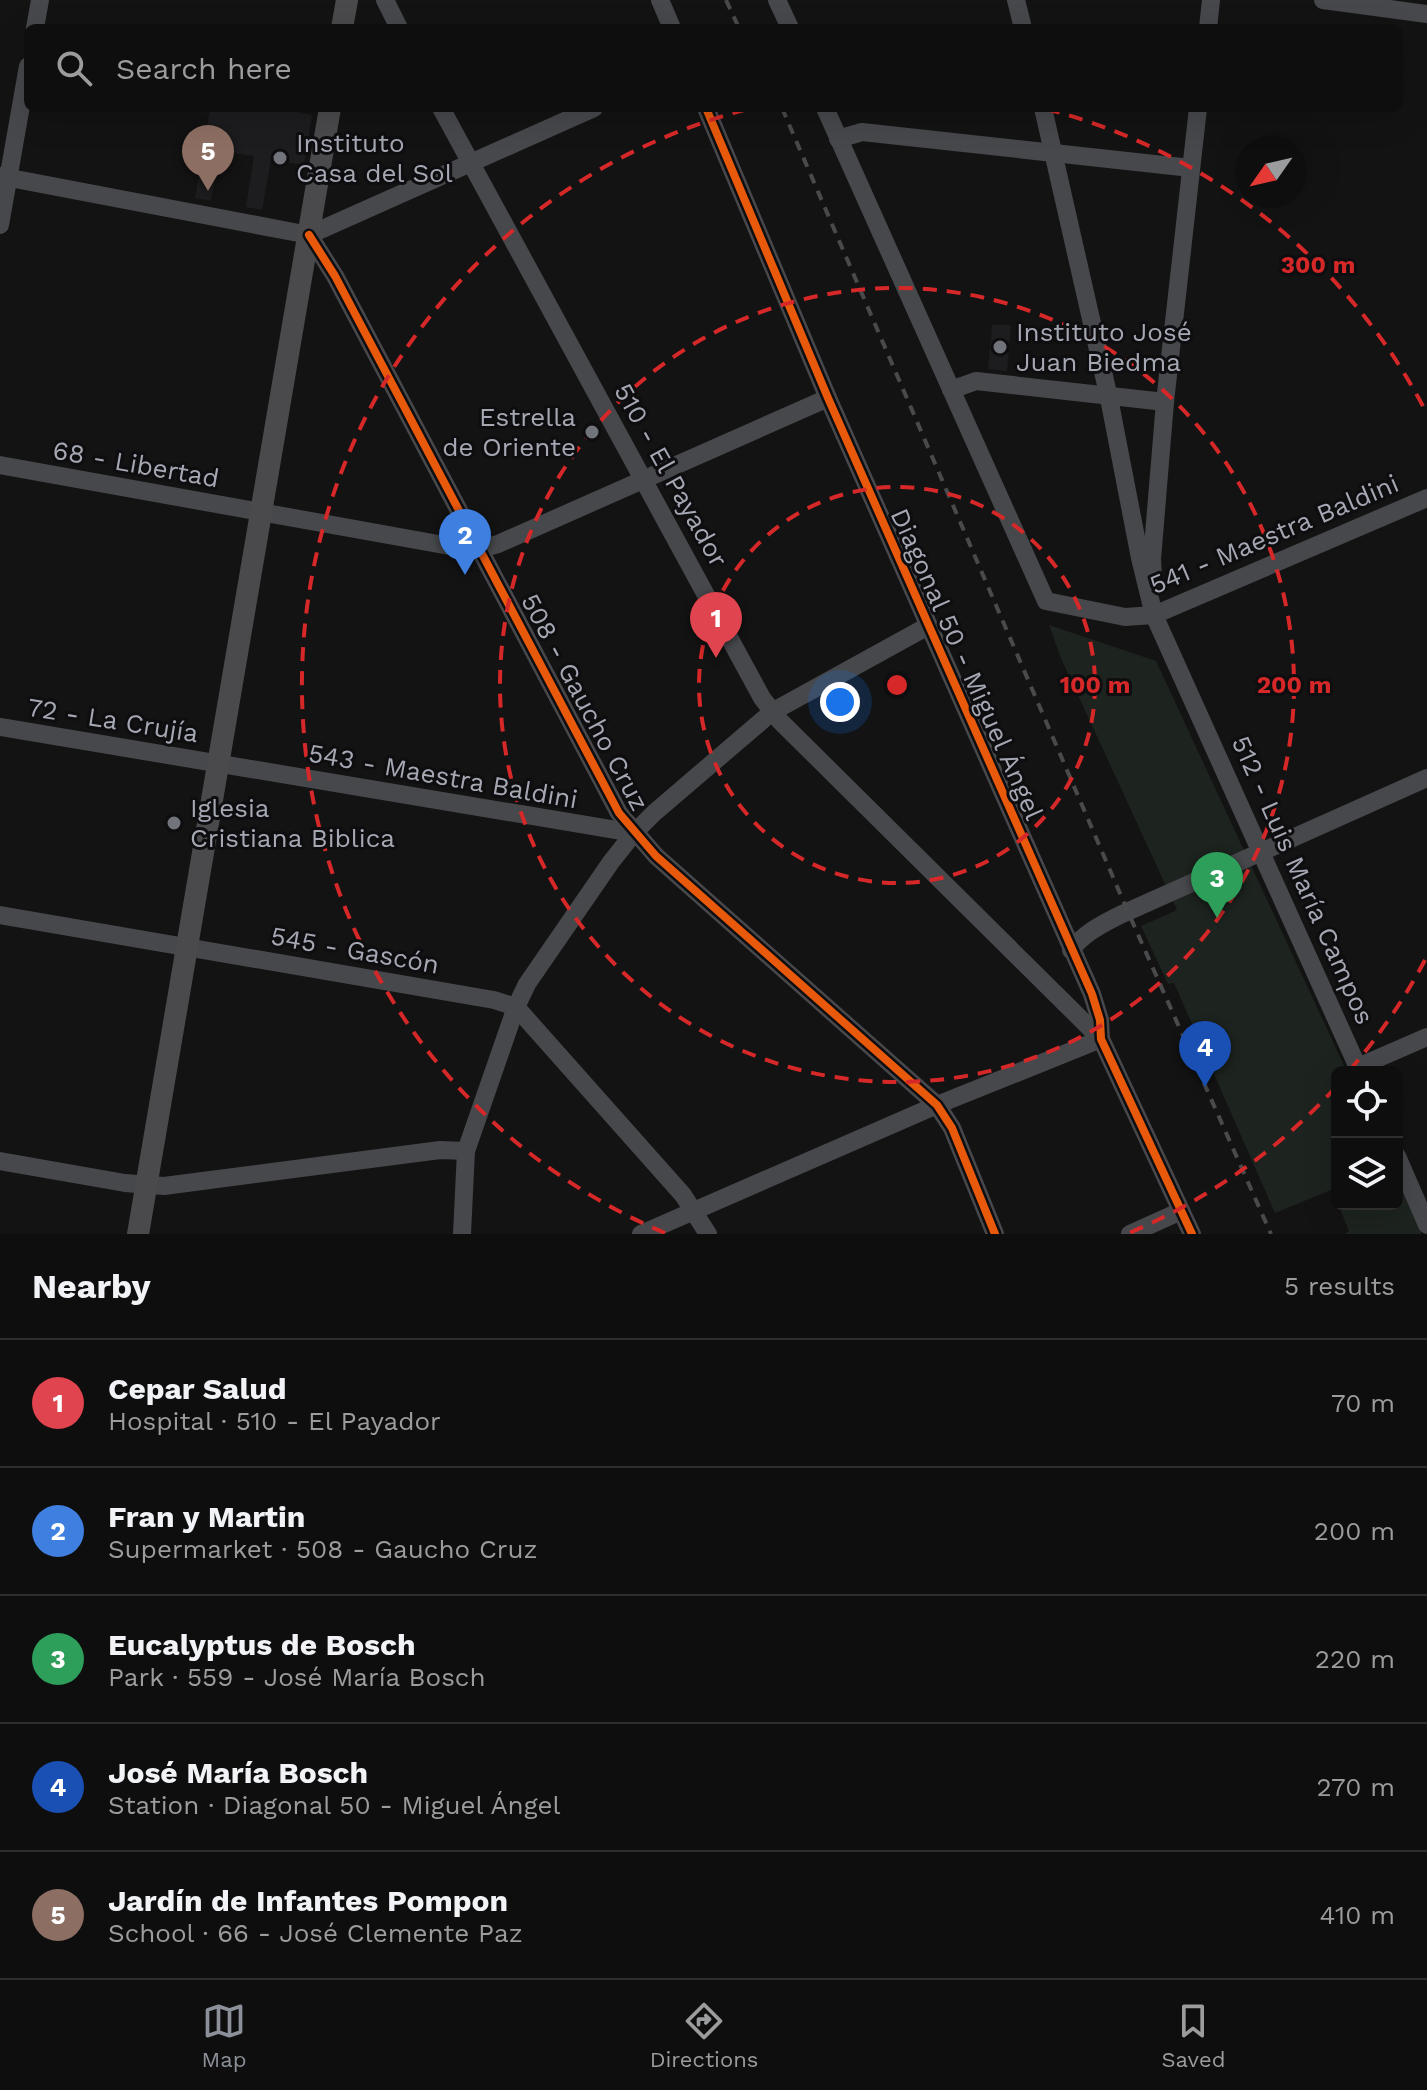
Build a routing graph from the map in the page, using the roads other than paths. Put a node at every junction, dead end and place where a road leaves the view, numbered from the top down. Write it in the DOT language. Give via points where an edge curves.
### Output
graph roads {
  1 [pos="40,0"];
  2 [pos="347,0"];
  3 [pos="385,0"];
  4 [pos="660,0"];
  5 [pos="777,0"];
  6 [pos="1016,0"];
  7 [pos="1211,0"];
  8 [pos="1323,0"];
  9 [pos="1427,14"];
  10 [pos="36,24"];
  11 [pos="343,24"];
  12 [pos="397,24"];
  13 [pos="670,24"];
  14 [pos="788,24"];
  15 [pos="1022,24"];
  16 [pos="1208,24"];
  17 [pos="24,84"];
  18 [pos="329,112"];
  19 [pos="443,112"];
  20 [pos="585,112"];
  21 [pos="708,112"];
  22 [pos="827,112"];
  23 [pos="1044,112"];
  24 [pos="1198,112"];
  25 [pos="838,139"];
  26 [pos="1055,155"];
  27 [pos="469,161"];
  28 [pos="1191,168"];
  29 [pos="4,176"];
  30 [pos="0,225"];
  31 [pos="309,235"];
  32 [pos="951,390"];
  33 [pos="828,398"];
  34 [pos="1109,398"];
  35 [pos="1165,402"];
  36 [pos="0,465"];
  37 [pos="644,479"];
  38 [pos="1427,498"];
  39 [pos="262,514"];
  40 [pos="480,549"];
  41 [pos="1154,615"];
  42 [pos="928,626"];
  43 [pos="772,712"];
  44 [pos="0,727"];
  45 [pos="218,764"];
  46 [pos="1427,778"];
  47 [pos="634,833"];
  48 [pos="1261,851"];
  49 [pos="0,915"];
  50 [pos="185,948"];
  51 [pos="1071,950"];
  52 [pos="516,1007"];
  53 [pos="1427,1037"];
  54 [pos="1101,1039"];
  55 [pos="1357,1066"];
  56 [pos="1367,1066"];
  57 [pos="937,1105"];
  58 [pos="466,1151"];
  59 [pos="0,1161"];
  60 [pos="1403,1170"];
  61 [pos="147,1186"];
  62 [pos="694,1210"];
  63 [pos="1181,1211"];
  64 [pos="1427,1225"];
  65 [pos="138,1234"];
  66 [pos="462,1234"];
  67 [pos="641,1234"];
  68 [pos="708,1234"];
  69 [pos="995,1234"];
  70 [pos="1130,1234"];
  71 [pos="1177,1234"];
  72 [pos="1192,1234"];
  1 -- 10 [label="street"];
  2 -- 11 [label="main road"];
  3 -- 12 [label="street"];
  4 -- 13 [label="street"];
  5 -- 14 [label="street"];
  6 -- 15 [label="street"];
  7 -- 16 [label="street"];
  8 -- 9 [label="street"];
  17 -- 29 [label="street"];
  18 -- 31 [label="main road"];
  19 -- 27 [label="street, 510 - El Payador"];
  20 -- 27 [label="street"];
  21 -- 33 [label="street, Diagonal 50 - Miguel Ángel"];
  22 -- 25 [label="street"];
  23 -- 26 [label="street, 512 - Luis María Campos"];
  24 -- 28 [label="street"];
  25 -- 26 [label="street" via="862,132"];
  25 -- 32 [label="street"];
  26 -- 28 [label="street"];
  26 -- 34 [label="street, 512 - Luis María Campos"];
  27 -- 31 [label="street"];
  27 -- 37 [label="street, 510 - El Payador"];
  28 -- 35 [label="street"];
  29 -- 30 [label="street"];
  29 -- 31 [label="street"];
  31 -- 39 [label="main road"];
  31 -- 40 [label="street, 508 - Gaucho Cruz"];
  32 -- 34 [label="street" via="976,381"];
  32 -- 41 [label="street, 541 - Maestra Baldini" via="1046,601 1125,617"];
  33 -- 37 [label="street"];
  33 -- 42 [label="street, Diagonal 50 - Miguel Ángel"];
  34 -- 35 [label="street"];
  34 -- 41 [label="street, 512 - Luis María Campos"];
  35 -- 41 [label="street" via="1152,559"];
  36 -- 39 [label="street, 68 - Libertad"];
  37 -- 40 [label="street"];
  37 -- 43 [label="street, 510 - El Payador"];
  38 -- 41 [label="street, 541 - Maestra Baldini"];
  39 -- 40 [label="street, 68 - Libertad"];
  39 -- 45 [label="main road"];
  40 -- 47 [label="street, 508 - Gaucho Cruz"];
  41 -- 48 [label="street, 512 - Luis María Campos"];
  42 -- 43 [label="street"];
  42 -- 51 [label="street, Diagonal 50 - Miguel Ángel"];
  43 -- 47 [label="street"];
  43 -- 54 [label="street, 510 - El Payador"];
  44 -- 45 [label="street, 72 - La Crujía"];
  45 -- 47 [label="street, 543 - Maestra Baldini"];
  45 -- 50 [label="main road"];
  46 -- 48 [label="street"];
  47 -- 52 [label="street"];
  47 -- 57 [label="street, 508 - Gaucho Cruz"];
  48 -- 51 [label="street" via="1120,915 1088,932"];
  48 -- 55 [label="street, 512 - Luis María Campos"];
  49 -- 50 [label="street, 545 - Gascón"];
  50 -- 52 [label="street, 545 - Gascón"];
  50 -- 61 [label="main road"];
  51 -- 54 [label="street, Diagonal 50 - Miguel Ángel" via="1097,1009"];
  52 -- 58 [label="street"];
  52 -- 62 [label="street"];
  53 -- 56 [label="street"];
  54 -- 57 [label="street"];
  54 -- 63 [label="street, Diagonal 50 - Miguel Ángel"];
  57 -- 62 [label="street"];
  57 -- 69 [label="street, 508 - Gaucho Cruz" via="952,1128"];
  58 -- 61 [label="street"];
  58 -- 66 [label="street"];
  59 -- 61 [label="street"];
  60 -- 64 [label="street"];
  61 -- 65 [label="main road"];
  62 -- 67 [label="street"];
  62 -- 68 [label="street"];
  63 -- 70 [label="street"];
  63 -- 71 [label="street"];
  63 -- 72 [label="street, Diagonal 50 - Miguel Ángel"];
}
